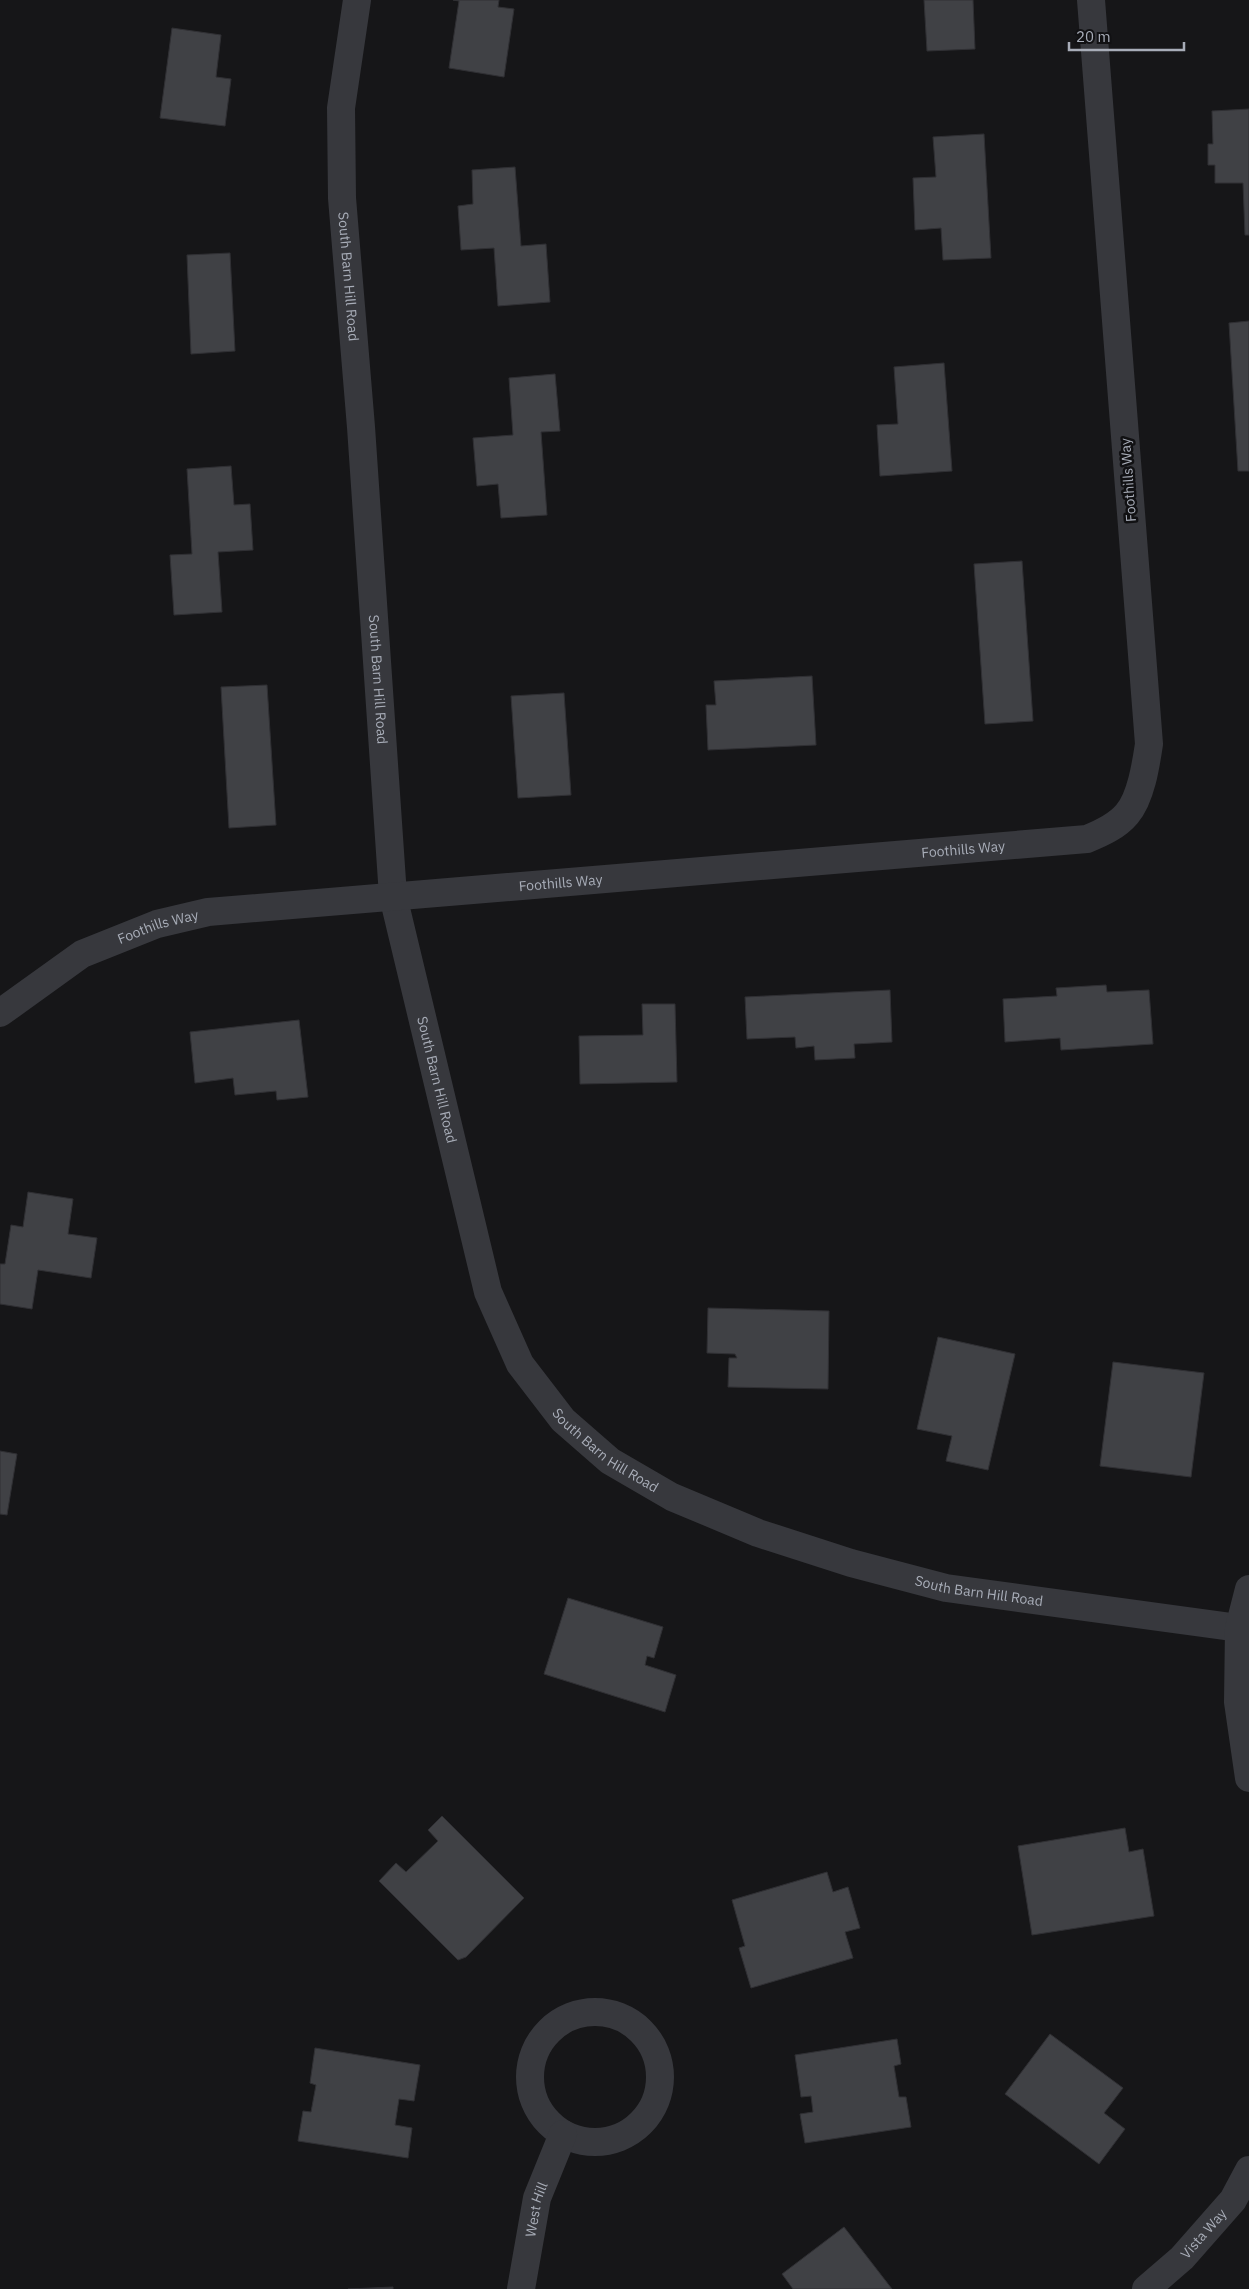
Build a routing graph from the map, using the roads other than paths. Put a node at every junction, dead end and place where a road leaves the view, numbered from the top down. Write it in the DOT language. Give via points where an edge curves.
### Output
graph roads {
  1 [pos="357,0"];
  2 [pos="1091,0"];
  3 [pos="393,896"];
  4 [pos="0,1013"];
  5 [pos="1249,1589"];
  6 [pos="1239,1628"];
  7 [pos="1249,1778"];
  8 [pos="563,2134"];
  9 [pos="1249,2170"];
  10 [pos="521,2289"];
  11 [pos="1146,2289"];
  1 -- 3 [label="street, South Barn Hill Road" via="340,108 342,198"];
  2 -- 3 [label="street, Foothills Way" via="1149,744 1146,768 1127,814 1108,830 1087,839"];
  3 -- 4 [label="street, Foothills Way" via="208,912 157,924 82,954"];
  3 -- 6 [label="street, South Barn Hill Road" via="488,1292 520,1364 563,1420 583,1438 610,1461 672,1497 758,1533 851,1563 946,1588"];
  5 -- 6 [label="street"];
  6 -- 7 [label="street" via="1238,1702"];
  8 -- 8 [label="street" via="584,2141 605,2141 626,2134 643,2121 651,2109 660,2082 658,2060 649,2041 634,2025 615,2015 594,2012 566,2019 540,2041 531,2061 529,2082 534,2103 546,2121"];
  8 -- 10 [label="street, West Hill" via="537,2198"];
  9 -- 11 [label="street, Vista Way" via="1233,2200 1182,2258"];
}
